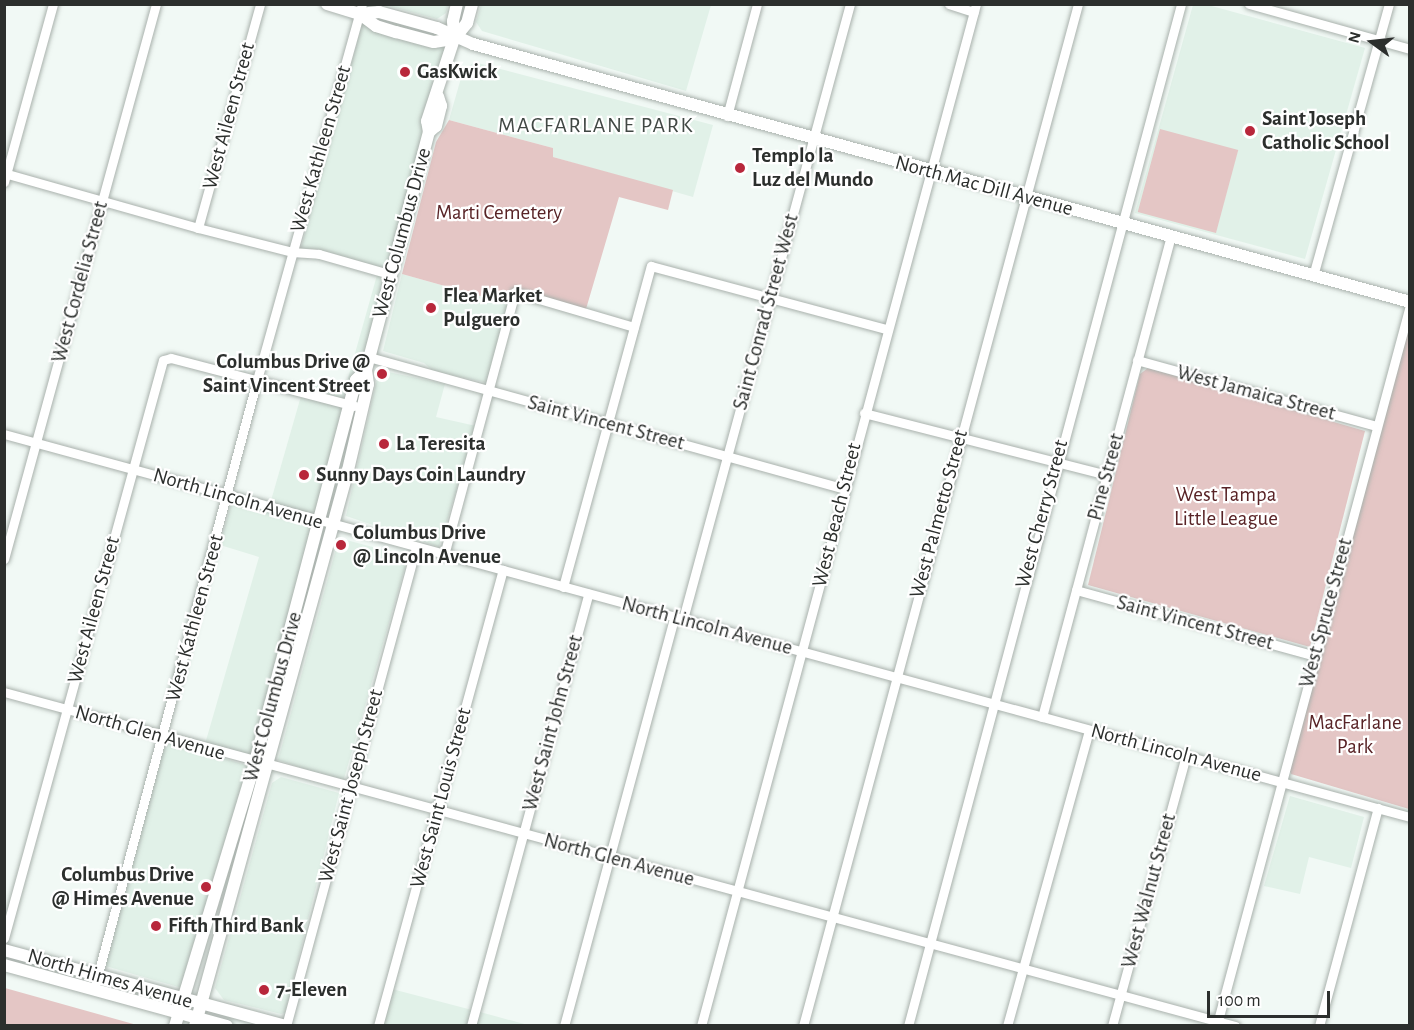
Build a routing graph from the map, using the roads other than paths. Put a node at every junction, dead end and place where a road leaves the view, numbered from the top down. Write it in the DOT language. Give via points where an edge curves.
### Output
graph roads {
  1 [pos="52,4"];
  2 [pos="156,4"];
  3 [pos="260,4"];
  4 [pos="327,4"];
  5 [pos="457,4"];
  6 [pos="472,4"];
  7 [pos="757,4"];
  8 [pos="850,4"];
  9 [pos="948,4"];
  10 [pos="1078,4"];
  11 [pos="1181,4"];
  12 [pos="1249,4"];
  13 [pos="1389,4"];
  14 [pos="975,8"];
  15 [pos="361,9"];
  16 [pos="1285,9"];
  17 [pos="454,39"];
  18 [pos="1379,41"];
  19 [pos="1410,49"];
  20 [pos="727,116"];
  21 [pos="813,139"];
  22 [pos="929,171"];
  23 [pos="5,176"];
  24 [pos="1024,196"];
  25 [pos="102,201"];
  26 [pos="1121,223"];
  27 [pos="198,228"];
  28 [pos="1171,237"];
  29 [pos="292,252"];
  30 [pos="389,274"];
  31 [pos="1313,276"];
  32 [pos="769,297"];
  33 [pos="1410,303"];
  34 [pos="634,327"];
  35 [pos="886,329"];
  36 [pos="369,357"];
  37 [pos="1137,360"];
  38 [pos="257,380"];
  39 [pos="489,391"];
  40 [pos="356,406"];
  41 [pos="864,413"];
  42 [pos="608,423"];
  43 [pos="1376,426"];
  44 [pos="4,434"];
  45 [pos="959,437"];
  46 [pos="36,443"];
  47 [pos="727,456"];
  48 [pos="1056,462"];
  49 [pos="132,469"];
  50 [pos="1107,476"];
  51 [pos="844,489"];
  52 [pos="228,496"];
  53 [pos="321,522"];
  54 [pos="333,525"];
  55 [pos="416,548"];
  56 [pos="444,555"];
  57 [pos="4,559"];
  58 [pos="503,570"];
  59 [pos="563,587"];
  60 [pos="1076,590"];
  61 [pos="588,594"];
  62 [pos="678,618"];
  63 [pos="802,652"];
  64 [pos="1315,656"];
  65 [pos="896,678"];
  66 [pos="4,692"];
  67 [pos="992,704"];
  68 [pos="67,710"];
  69 [pos="1042,717"];
  70 [pos="1089,730"];
  71 [pos="162,736"];
  72 [pos="1186,756"];
  73 [pos="261,764"];
  74 [pos="1280,781"];
  75 [pos="350,788"];
  76 [pos="1378,808"];
  77 [pos="437,811"];
  78 [pos="1410,817"];
  79 [pos="524,835"];
  80 [pos="610,858"];
  81 [pos="738,892"];
  82 [pos="833,917"];
  83 [pos="4,938"];
  84 [pos="930,942"];
  85 [pos="4,950"];
  86 [pos="4,965"];
  87 [pos="1024,968"];
  88 [pos="98,975"];
  89 [pos="94,989"];
  90 [pos="1121,995"];
  91 [pos="183,999"];
  92 [pos="200,1004"];
  93 [pos="178,1012"];
  94 [pos="196,1022"];
  95 [pos="1217,1023"];
  96 [pos="175,1026"];
  97 [pos="227,1026"];
  98 [pos="286,1026"];
  99 [pos="378,1026"];
  100 [pos="471,1026"];
  101 [pos="564,1026"];
  102 [pos="701,1026"];
  103 [pos="804,1026"];
  104 [pos="908,1026"];
  105 [pos="1007,1026"];
  106 [pos="1112,1026"];
  107 [pos="1235,1026"];
  108 [pos="1319,1026"];
  1 -- 23 [label="street"];
  2 -- 25 [label="street, West Cordelia Street"];
  3 -- 27 [label="street, West Aileen Street"];
  4 -- 15 [label="main road, North Mac Dill Avenue"];
  5 -- 17 [label="main road, West Columbus Drive"];
  6 -- 17 [label="main road, West Columbus Drive" via="467,23"];
  7 -- 20 [label="street"];
  8 -- 21 [label="street, Saint Conrad Street West"];
  9 -- 14 [label="street"];
  10 -- 24 [label="street, West Palmetto Street"];
  11 -- 26 [label="street, West Cherry Street"];
  12 -- 16 [label="street"];
  13 -- 18 [label="street"];
  14 -- 22 [label="street, West Beach Street"];
  15 -- 17 [label="main road, North Mac Dill Avenue" via="376,26 425,40"];
  15 -- 29 [label="street, West Kathleen Street"];
  16 -- 18 [label="street"];
  17 -- 20 [label="main road, North Mac Dill Avenue"];
  17 -- 30 [label="main road, West Columbus Drive" via="427,121 429,132"];
  18 -- 19 [label="street"];
  18 -- 31 [label="street"];
  20 -- 21 [label="main road, North Mac Dill Avenue"];
  21 -- 22 [label="main road, North Mac Dill Avenue"];
  21 -- 32 [label="street, Saint Conrad Street West"];
  22 -- 24 [label="main road, North Mac Dill Avenue"];
  22 -- 35 [label="street, West Beach Street"];
  23 -- 25 [label="street"];
  24 -- 26 [label="main road, North Mac Dill Avenue"];
  24 -- 45 [label="street, West Palmetto Street"];
  25 -- 27 [label="street"];
  25 -- 46 [label="street, West Cordelia Street"];
  26 -- 28 [label="main road, North Mac Dill Avenue"];
  26 -- 48 [label="street, West Cherry Street"];
  27 -- 29 [label="street"];
  28 -- 31 [label="main road, North Mac Dill Avenue"];
  28 -- 37 [label="street, Pine Street"];
  29 -- 30 [label="street" via="319,254"];
  29 -- 38 [label="street, West Kathleen Street"];
  30 -- 36 [label="main road, West Columbus Drive"];
  31 -- 33 [label="main road, North Mac Dill Avenue"];
  32 -- 34 [label="street" via="651,266"];
  32 -- 35 [label="street"];
  32 -- 47 [label="street, Saint Conrad Street West"];
  33 -- 43 [label="street, West Spruce Street"];
  34 -- 39 [label="street" via="515,292"];
  34 -- 42 [label="street"];
  35 -- 41 [label="street, West Beach Street"];
  36 -- 39 [label="street, Saint Vincent Street"];
  36 -- 40 [label="main road, West Columbus Drive" via="368,384"];
  37 -- 43 [label="street, West Jamaica Street"];
  37 -- 50 [label="street, Pine Street"];
  38 -- 40 [label="street"];
  38 -- 49 [label="street, West Aileen Street" via="171,358 163,360"];
  38 -- 52 [label="street, West Kathleen Street"];
  39 -- 42 [label="street, Saint Vincent Street"];
  39 -- 56 [label="street"];
  40 -- 53 [label="main road, West Columbus Drive"];
  40 -- 54 [label="main road, West Columbus Drive"];
  41 -- 45 [label="street"];
  41 -- 51 [label="street, West Beach Street"];
  42 -- 47 [label="street, Saint Vincent Street"];
  42 -- 59 [label="street"];
  43 -- 64 [label="street, West Spruce Street"];
  44 -- 46 [label="street, North Lincoln Avenue"];
  45 -- 48 [label="street"];
  45 -- 65 [label="street, West Palmetto Street"];
  46 -- 49 [label="street, North Lincoln Avenue"];
  46 -- 57 [label="street, West Cordelia Street"];
  47 -- 51 [label="street, Saint Vincent Street"];
  47 -- 62 [label="street, Saint Conrad Street West"];
  48 -- 50 [label="street"];
  48 -- 67 [label="street, West Cherry Street"];
  49 -- 52 [label="street, North Lincoln Avenue"];
  49 -- 68 [label="street, West Aileen Street"];
  50 -- 60 [label="street, Pine Street"];
  51 -- 63 [label="street, West Beach Street"];
  52 -- 53 [label="street, North Lincoln Avenue"];
  52 -- 71 [label="street, West Kathleen Street"];
  53 -- 54 [label="street, North Lincoln Avenue"];
  53 -- 73 [label="main road, West Columbus Drive"];
  54 -- 55 [label="street, North Lincoln Avenue"];
  54 -- 73 [label="main road, West Columbus Drive"];
  55 -- 56 [label="street, North Lincoln Avenue"];
  55 -- 75 [label="street, West Saint Joseph Street"];
  56 -- 58 [label="street, North Lincoln Avenue"];
  58 -- 59 [label="street, North Lincoln Avenue"];
  58 -- 77 [label="street, West Saint Louis Street"];
  59 -- 61 [label="street, North Lincoln Avenue"];
  60 -- 64 [label="street, Saint Vincent Street"];
  60 -- 69 [label="street, Pine Street"];
  61 -- 62 [label="street, North Lincoln Avenue"];
  61 -- 79 [label="street, West Saint John Street"];
  62 -- 63 [label="street, North Lincoln Avenue"];
  62 -- 80 [label="street, Saint Conrad Street West"];
  63 -- 65 [label="street, North Lincoln Avenue"];
  63 -- 81 [label="street, West Beach Street"];
  64 -- 74 [label="street, West Spruce Street"];
  65 -- 67 [label="street, North Lincoln Avenue"];
  65 -- 82 [label="street, West Palmetto Street"];
  66 -- 68 [label="street, North Glen Avenue"];
  67 -- 69 [label="street, North Lincoln Avenue"];
  67 -- 84 [label="street, West Cherry Street"];
  68 -- 71 [label="street, North Glen Avenue"];
  68 -- 83 [label="street, West Aileen Street"];
  69 -- 70 [label="street, North Lincoln Avenue"];
  70 -- 72 [label="street, North Lincoln Avenue"];
  70 -- 87 [label="street"];
  71 -- 73 [label="street, North Glen Avenue"];
  71 -- 88 [label="street, West Kathleen Street"];
  72 -- 74 [label="street, North Lincoln Avenue"];
  72 -- 90 [label="street, West Walnut Street"];
  73 -- 75 [label="street, North Glen Avenue"];
  73 -- 91 [label="main road, West Columbus Drive"];
  73 -- 92 [label="main road, West Columbus Drive"];
  74 -- 76 [label="street, North Lincoln Avenue"];
  74 -- 95 [label="street, West Spruce Street"];
  75 -- 77 [label="street, North Glen Avenue"];
  75 -- 98 [label="street, West Saint Joseph Street"];
  76 -- 78 [label="street, North Lincoln Avenue"];
  76 -- 108 [label="street"];
  77 -- 79 [label="street, North Glen Avenue"];
  77 -- 99 [label="street, West Saint Louis Street"];
  79 -- 80 [label="street, North Glen Avenue"];
  79 -- 100 [label="street, West Saint John Street"];
  80 -- 81 [label="street, North Glen Avenue"];
  80 -- 101 [label="street, Saint Conrad Street West"];
  81 -- 82 [label="street, North Glen Avenue"];
  81 -- 102 [label="street, West Beach Street"];
  82 -- 84 [label="street, North Glen Avenue"];
  82 -- 103 [label="street, West Palmetto Street"];
  84 -- 87 [label="street, North Glen Avenue"];
  84 -- 104 [label="street, West Cherry Street"];
  85 -- 88 [label="main road, North Himes Avenue"];
  86 -- 89 [label="main road, North Himes Avenue"];
  87 -- 90 [label="street, North Glen Avenue"];
  87 -- 105 [label="street"];
  88 -- 89 [label="street, West Kathleen Street"];
  88 -- 91 [label="main road, North Himes Avenue"];
  89 -- 93 [label="main road, North Himes Avenue"];
  90 -- 95 [label="street, North Glen Avenue"];
  90 -- 106 [label="street, West Walnut Street"];
  91 -- 92 [label="main road, North Himes Avenue"];
  91 -- 93 [label="main road, West Columbus Drive"];
  92 -- 94 [label="main road, West Columbus Drive"];
  92 -- 98 [label="main road, North Himes Avenue"];
  93 -- 94 [label="main road, North Himes Avenue"];
  93 -- 96 [label="main road, West Columbus Drive"];
  94 -- 97 [label="main road, North Himes Avenue"];
  95 -- 107 [label="street, North Glen Avenue"];
}
